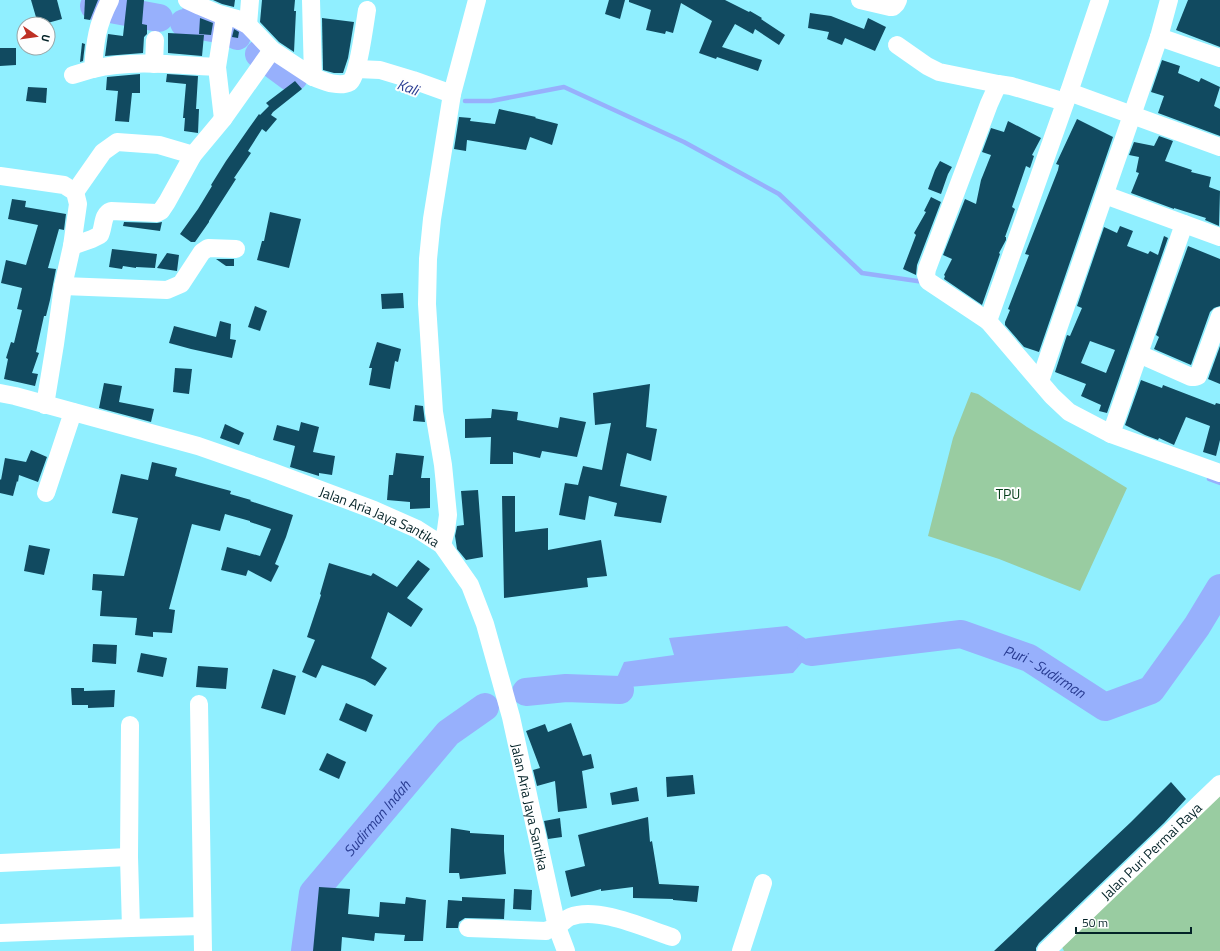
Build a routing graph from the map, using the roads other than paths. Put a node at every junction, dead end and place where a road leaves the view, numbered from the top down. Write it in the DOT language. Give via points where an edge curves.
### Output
graph roads {
  1 [pos="110,0"];
  2 [pos="187,0"];
  3 [pos="250,0"];
  4 [pos="311,0"];
  5 [pos="477,0"];
  6 [pos="860,0"];
  7 [pos="898,0"];
  8 [pos="1100,0"];
  9 [pos="1169,0"];
  10 [pos="367,10"];
  11 [pos="225,16"];
  12 [pos="248,26"];
  13 [pos="1159,37"];
  14 [pos="155,40"];
  15 [pos="897,45"];
  16 [pos="272,50"];
  17 [pos="1220,58"];
  18 [pos="154,64"];
  19 [pos="217,67"];
  20 [pos="93,69"];
  21 [pos="357,69"];
  22 [pos="72,75"];
  23 [pos="313,77"];
  24 [pos="998,84"];
  25 [pos="452,94"];
  26 [pos="1067,97"];
  27 [pos="1133,115"];
  28 [pos="223,119"];
  29 [pos="1220,147"];
  30 [pos="194,155"];
  31 [pos="0,176"];
  32 [pos="75,192"];
  33 [pos="1105,195"];
  34 [pos="1184,224"];
  35 [pos="1220,237"];
  36 [pos="72,246"];
  37 [pos="236,249"];
  38 [pos="63,286"];
  39 [pos="1220,316"];
  40 [pos="988,321"];
  41 [pos="1139,354"];
  42 [pos="1040,381"];
  43 [pos="0,393"];
  44 [pos="45,405"];
  45 [pos="73,412"];
  46 [pos="1111,434"];
  47 [pos="1220,473"];
  48 [pos="46,493"];
  49 [pos="442,545"];
  50 [pos="199,704"];
  51 [pos="130,725"];
  52 [pos="1220,784"];
  53 [pos="130,857"];
  54 [pos="0,863"];
  55 [pos="764,883"];
  56 [pos="202,926"];
  57 [pos="557,927"];
  58 [pos="131,928"];
  59 [pos="468,928"];
  60 [pos="0,933"];
  61 [pos="672,937"];
  62 [pos="203,951"];
  63 [pos="566,951"];
  64 [pos="741,951"];
  65 [pos="1046,951"];
  1 -- 20 [label="street" via="97,32"];
  2 -- 11 [label="street"];
  3 -- 12 [label="street"];
  4 -- 23 [label="street"];
  5 -- 25 [label="street"];
  6 -- 7 [label="street" via="890,7"];
  8 -- 26 [label="street"];
  9 -- 13 [label="street"];
  10 -- 21 [label="street"];
  11 -- 12 [label="street" via="237,19"];
  11 -- 19 [label="street"];
  12 -- 16 [label="street"];
  13 -- 17 [label="street"];
  13 -- 27 [label="street"];
  14 -- 18 [label="street"];
  15 -- 24 [label="street" via="939,72"];
  16 -- 23 [label="street"];
  16 -- 28 [label="street"];
  18 -- 19 [label="street"];
  18 -- 20 [label="street" via="115,65"];
  19 -- 28 [label="street"];
  20 -- 22 [label="street"];
  21 -- 23 [label="street" via="351,81 345,84"];
  21 -- 25 [label="street" via="380,70"];
  24 -- 26 [label="street"];
  24 -- 40 [label="street" via="926,275 928,281"];
  25 -- 49 [label="street" via="432,219 427,304 434,412 448,515"];
  26 -- 27 [label="street"];
  26 -- 40 [label="street"];
  27 -- 29 [label="street"];
  27 -- 33 [label="street"];
  28 -- 30 [label="street"];
  30 -- 32 [label="street" via="159,145 117,142 103,152"];
  30 -- 36 [label="street" via="161,211 107,212 100,235"];
  31 -- 32 [label="street" via="64,185"];
  32 -- 36 [label="street" via="78,204"];
  33 -- 34 [label="street"];
  33 -- 42 [label="street"];
  34 -- 35 [label="street"];
  34 -- 41 [label="street"];
  36 -- 38 [label="street"];
  37 -- 38 [label="street" via="205,249 181,284 167,290"];
  38 -- 44 [label="street"];
  39 -- 41 [label="street" via="1198,376 1191,377"];
  40 -- 42 [label="street"];
  41 -- 46 [label="street"];
  42 -- 46 [label="street" via="1069,412"];
  43 -- 44 [label="street, Jalan Aria Jaya Santika"];
  44 -- 45 [label="street, Jalan Aria Jaya Santika"];
  45 -- 48 [label="street"];
  45 -- 49 [label="street, Jalan Aria Jaya Santika" via="198,446 270,471 374,510 417,529"];
  46 -- 47 [label="street"];
  49 -- 57 [label="street, Jalan Aria Jaya Santika" via="470,585 484,624 511,717"];
  50 -- 56 [label="street"];
  51 -- 53 [label="street"];
  52 -- 65 [label="street, Jalan Puri Permai Raya"];
  53 -- 54 [label="street"];
  53 -- 58 [label="street"];
  55 -- 64 [label="street"];
  56 -- 58 [label="street"];
  56 -- 62 [label="street"];
  57 -- 59 [label="street" via="546,931"];
  57 -- 61 [label="street" via="569,918 595,914 616,918"];
  57 -- 63 [label="street, Jalan Aria Jaya Santika"];
  58 -- 60 [label="street"];
}
